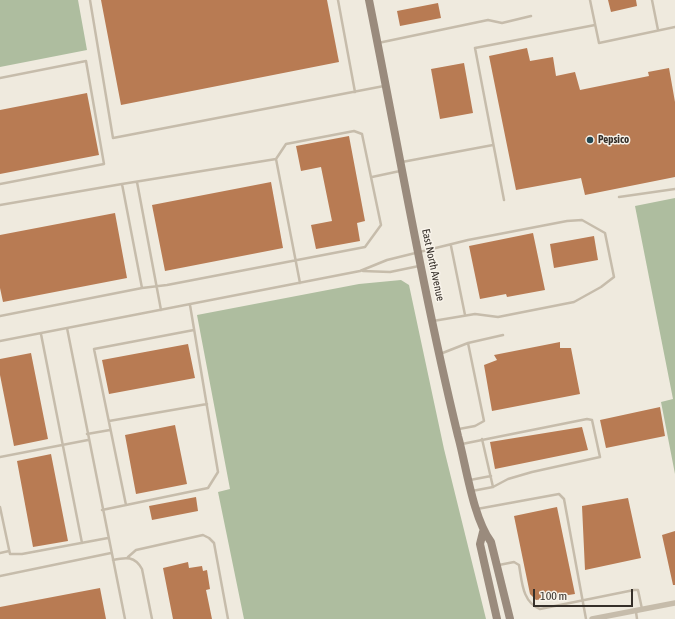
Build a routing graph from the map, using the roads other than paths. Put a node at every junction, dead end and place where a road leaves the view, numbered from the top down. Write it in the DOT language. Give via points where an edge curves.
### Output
graph roads {
  1 [pos="90,0"];
  2 [pos="338,0"];
  3 [pos="369,0"];
  4 [pos="590,0"];
  5 [pos="652,0"];
  6 [pos="531,16"];
  7 [pos="595,25"];
  8 [pos="675,27"];
  9 [pos="658,30"];
  10 [pos="378,43"];
  11 [pos="0,78"];
  12 [pos="386,86"];
  13 [pos="355,92"];
  14 [pos="493,145"];
  15 [pos="276,159"];
  16 [pos="402,166"];
  17 [pos="372,177"];
  18 [pos="137,182"];
  19 [pos="0,184"];
  20 [pos="122,184"];
  21 [pos="675,189"];
  22 [pos="619,197"];
  23 [pos="504,200"];
  24 [pos="0,205"];
  25 [pos="451,246"];
  26 [pos="419,253"];
  27 [pos="296,260"];
  28 [pos="421,266"];
  29 [pos="360,271"];
  30 [pos="300,283"];
  31 [pos="157,286"];
  32 [pos="142,288"];
  33 [pos="190,305"];
  34 [pos="161,310"];
  35 [pos="465,315"];
  36 [pos="0,316"];
  37 [pos="433,321"];
  38 [pos="67,328"];
  39 [pos="194,330"];
  40 [pos="41,334"];
  41 [pos="503,335"];
  42 [pos="0,342"];
  43 [pos="468,343"];
  44 [pos="440,354"];
  45 [pos="207,404"];
  46 [pos="109,421"];
  47 [pos="457,429"];
  48 [pos="110,430"];
  49 [pos="87,434"];
  50 [pos="482,439"];
  51 [pos="88,440"];
  52 [pos="63,444"];
  53 [pos="460,444"];
  54 [pos="0,457"];
  55 [pos="491,476"];
  56 [pos="469,481"];
  57 [pos="494,487"];
  58 [pos="472,492"];
  59 [pos="126,505"];
  60 [pos="0,507"];
  61 [pos="477,509"];
  62 [pos="102,510"];
  63 [pos="483,532"];
  64 [pos="108,538"];
  65 [pos="82,543"];
  66 [pos="9,551"];
  67 [pos="0,553"];
  68 [pos="112,554"];
  69 [pos="128,557"];
  70 [pos="113,560"];
  71 [pos="496,566"];
  72 [pos="0,576"];
  73 [pos="583,599"];
  74 [pos="675,603"];
  75 [pos="639,611"];
  76 [pos="125,619"];
  77 [pos="152,619"];
  78 [pos="228,619"];
  79 [pos="497,619"];
  80 [pos="510,619"];
  81 [pos="586,619"];
  82 [pos="592,619"];
  83 [pos="637,619"];
  1 -- 13 [label="lane" via="113,138"];
  2 -- 13 [label="lane"];
  3 -- 10 [label="street, East North Avenue"];
  4 -- 7 [label="lane"];
  5 -- 9 [label="lane"];
  6 -- 10 [label="lane" via="502,23 488,20"];
  7 -- 9 [label="lane" via="599,43"];
  7 -- 14 [label="lane" via="475,48"];
  8 -- 9 [label="lane"];
  10 -- 12 [label="street, East North Avenue"];
  11 -- 19 [label="lane" via="86,61 104,164"];
  12 -- 13 [label="lane"];
  12 -- 16 [label="street, East North Avenue"];
  14 -- 16 [label="lane"];
  14 -- 23 [label="lane"];
  15 -- 17 [label="lane" via="286,144 358,131 366,142"];
  15 -- 18 [label="lane"];
  15 -- 27 [label="lane"];
  16 -- 17 [label="lane"];
  16 -- 26 [label="street, East North Avenue"];
  17 -- 27 [label="lane" via="381,225 365,247"];
  18 -- 20 [label="lane"];
  18 -- 31 [label="lane"];
  20 -- 24 [label="lane"];
  20 -- 32 [label="lane"];
  21 -- 22 [label="lane"];
  25 -- 26 [label="lane"];
  25 -- 35 [label="lane"];
  25 -- 35 [label="lane" via="468,240 582,220 604,232 614,277 574,302 498,317"];
  26 -- 28 [label="street, East North Avenue"];
  26 -- 29 [label="lane" via="388,260"];
  27 -- 30 [label="lane"];
  27 -- 31 [label="lane"];
  28 -- 29 [label="lane" via="390,272"];
  28 -- 37 [label="street, East North Avenue"];
  29 -- 30 [label="lane"];
  30 -- 33 [label="lane"];
  31 -- 32 [label="lane"];
  31 -- 34 [label="lane"];
  32 -- 36 [label="lane"];
  33 -- 34 [label="lane"];
  33 -- 39 [label="lane"];
  34 -- 38 [label="lane"];
  35 -- 37 [label="lane"];
  37 -- 44 [label="street, East North Avenue"];
  38 -- 40 [label="lane"];
  38 -- 49 [label="lane"];
  39 -- 45 [label="lane"];
  39 -- 46 [label="lane" via="94,349"];
  40 -- 42 [label="lane"];
  40 -- 52 [label="lane"];
  41 -- 43 [label="lane"];
  43 -- 44 [label="lane"];
  43 -- 47 [label="lane" via="484,421 475,426"];
  44 -- 47 [label="street, East North Avenue"];
  45 -- 46 [label="lane"];
  45 -- 59 [label="lane" via="218,472 208,488"];
  46 -- 48 [label="lane"];
  47 -- 53 [label="street, East North Avenue"];
  48 -- 49 [label="lane"];
  48 -- 59 [label="lane"];
  49 -- 51 [label="lane"];
  50 -- 53 [label="lane"];
  50 -- 55 [label="lane"];
  50 -- 57 [label="lane" via="587,419 592,420 598,441 600,457 532,472"];
  51 -- 52 [label="lane"];
  51 -- 62 [label="lane"];
  52 -- 54 [label="lane"];
  52 -- 65 [label="lane"];
  53 -- 56 [label="street, East North Avenue"];
  55 -- 56 [label="lane"];
  55 -- 57 [label="lane"];
  56 -- 58 [label="street, East North Avenue"];
  57 -- 58 [label="lane"];
  58 -- 61 [label="street, East North Avenue"];
  59 -- 62 [label="lane"];
  60 -- 66 [label="lane"];
  61 -- 63 [label="street, East North Avenue"];
  61 -- 73 [label="lane" via="559,494 564,499"];
  62 -- 64 [label="lane"];
  63 -- 71 [label="street, East North Avenue" via="491,542"];
  63 -- 79 [label="street, East North Avenue" via="480,544"];
  64 -- 65 [label="lane"];
  64 -- 68 [label="lane"];
  65 -- 66 [label="lane" via="22,554 10,554"];
  66 -- 67 [label="lane"];
  68 -- 70 [label="lane"];
  68 -- 72 [label="lane"];
  69 -- 70 [label="lane"];
  69 -- 77 [label="lane" via="139,562 142,569"];
  69 -- 78 [label="lane" via="136,550 203,535 209,538 214,543"];
  70 -- 76 [label="lane"];
  71 -- 73 [label="lane" via="514,562 519,565 526,599 540,609"];
  71 -- 80 [label="street, East North Avenue"];
  73 -- 75 [label="lane" via="638,590"];
  73 -- 81 [label="lane"];
  74 -- 75 [label="street"];
  75 -- 82 [label="street"];
  75 -- 83 [label="lane"];
}
